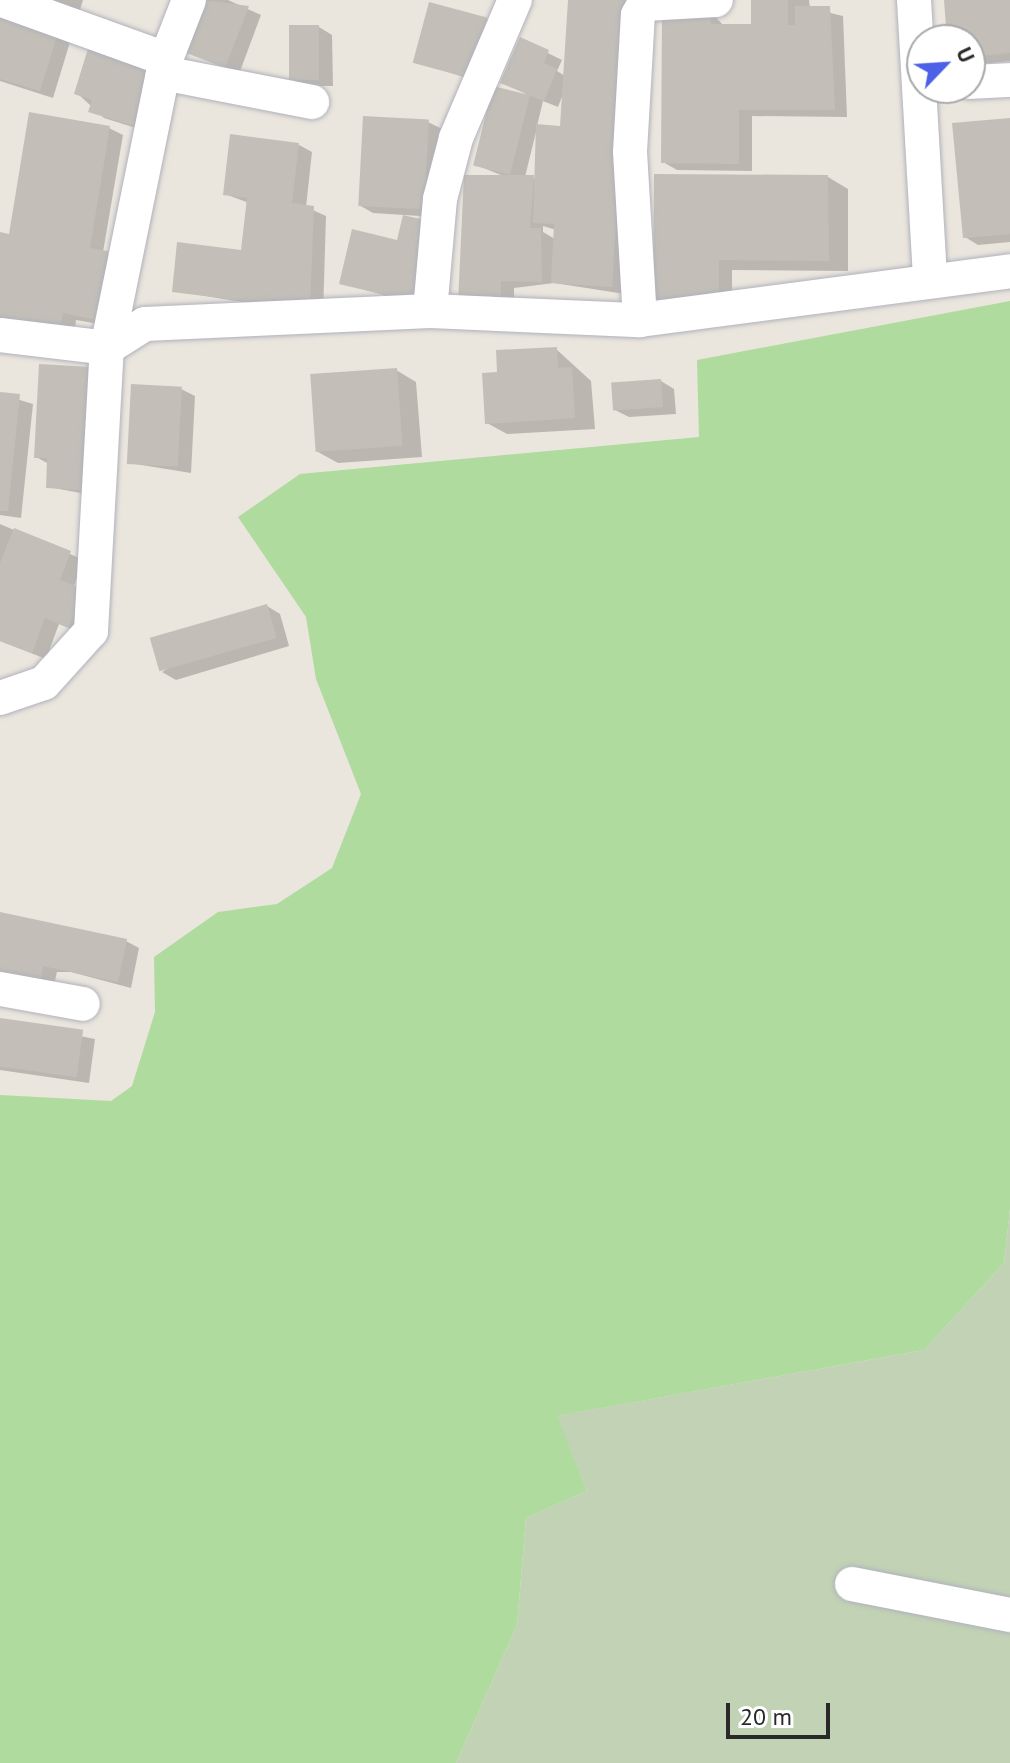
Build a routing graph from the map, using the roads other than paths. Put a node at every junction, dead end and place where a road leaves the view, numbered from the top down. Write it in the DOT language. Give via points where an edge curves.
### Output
graph roads {
  1 [pos="2,0"];
  2 [pos="189,0"];
  3 [pos="515,0"];
  4 [pos="716,0"];
  5 [pos="914,0"];
  6 [pos="916,24"];
  7 [pos="165,66"];
  8 [pos="1010,80"];
  9 [pos="986,81"];
  10 [pos="312,102"];
  11 [pos="921,104"];
  12 [pos="1010,271"];
  13 [pos="930,277"];
  14 [pos="430,311"];
  15 [pos="640,320"];
  16 [pos="0,335"];
  17 [pos="107,348"];
  18 [pos="0,698"];
  19 [pos="0,989"];
  20 [pos="83,1004"];
  21 [pos="852,1584"];
  22 [pos="1010,1615"];
  1 -- 7 [label="street"];
  2 -- 7 [label="street"];
  3 -- 14 [label="street" via="456,138 440,199"];
  4 -- 15 [label="street" via="644,4 638,15 630,152"];
  5 -- 6 [label="street"];
  7 -- 10 [label="street"];
  7 -- 17 [label="street"];
  8 -- 9 [label="street"];
  11 -- 13 [label="street"];
  12 -- 13 [label="street"];
  13 -- 15 [label="street" via="781,307"];
  14 -- 15 [label="street"];
  14 -- 17 [label="street" via="145,324"];
  16 -- 17 [label="street"];
  17 -- 18 [label="street" via="91,631 44,683"];
  19 -- 20 [label="street"];
  21 -- 22 [label="street"];
}
